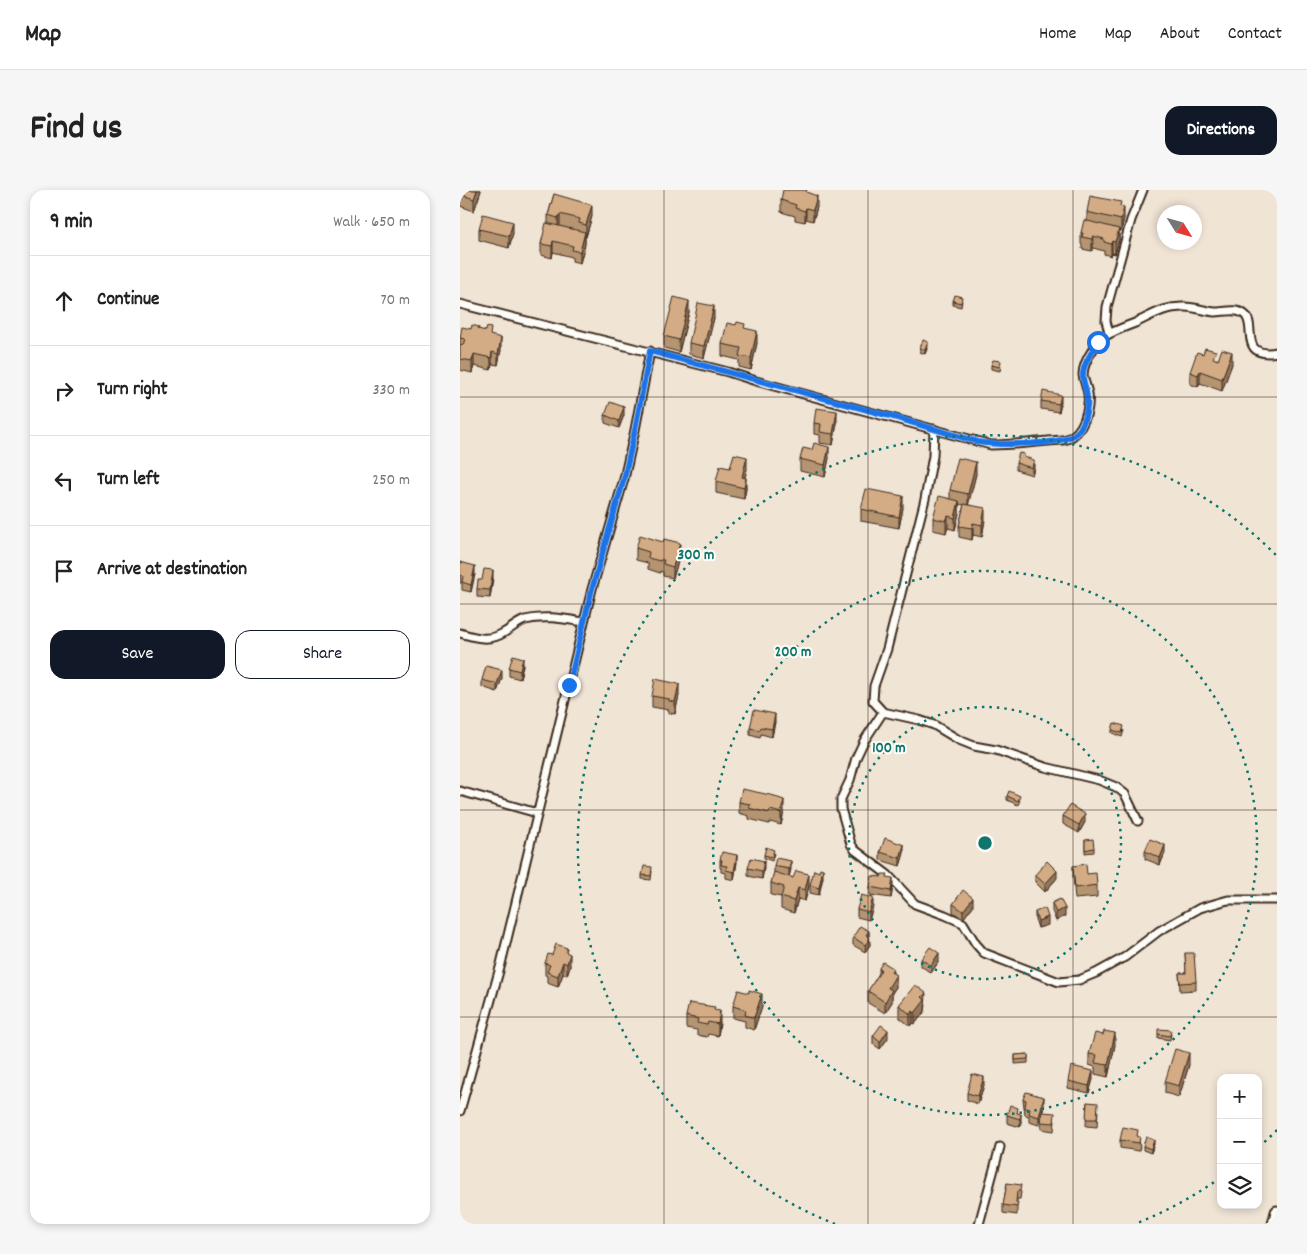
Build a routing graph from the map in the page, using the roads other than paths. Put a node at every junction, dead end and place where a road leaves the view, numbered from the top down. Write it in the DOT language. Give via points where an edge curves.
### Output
graph roads {
  1 [pos="1143,190"];
  2 [pos="460,304"];
  3 [pos="1110,333"];
  4 [pos="650,351"];
  5 [pos="1277,352"];
  6 [pos="934,429"];
  7 [pos="584,622"];
  8 [pos="460,633"];
  9 [pos="883,712"];
  10 [pos="460,791"];
  11 [pos="537,813"];
  12 [pos="1138,821"];
  13 [pos="1277,900"];
  14 [pos="460,1111"];
  15 [pos="1000,1147"];
  16 [pos="1277,1212"];
  17 [pos="979,1224"];
  18 [pos="1274,1224"];
  1 -- 3 [label="street" via="1131,220 1107,307 1106,321"];
  2 -- 4 [label="street"];
  3 -- 5 [label="street" via="1168,308 1187,306 1205,311 1236,310 1247,316 1254,348 1261,352"];
  3 -- 6 [label="street" via="1098,342 1084,370 1088,405 1075,435 1066,439 991,444"];
  4 -- 6 [label="street"];
  4 -- 7 [label="street" via="624,479"];
  6 -- 9 [label="street" via="925,499 874,686 873,701"];
  7 -- 8 [label="street" via="534,618 515,624 491,639"];
  7 -- 11 [label="street"];
  9 -- 12 [label="street" via="934,725 974,746 1116,787 1125,794"];
  9 -- 13 [label="street" via="864,741 841,799 851,844 888,875 915,904 963,923 984,953 1060,982 1079,980 1125,957 1159,931 1200,908 1228,900"];
  10 -- 11 [label="street"];
  11 -- 14 [label="street" via="501,964"];
  15 -- 17 [label="street"];
  16 -- 18 [label="main road"];
}
